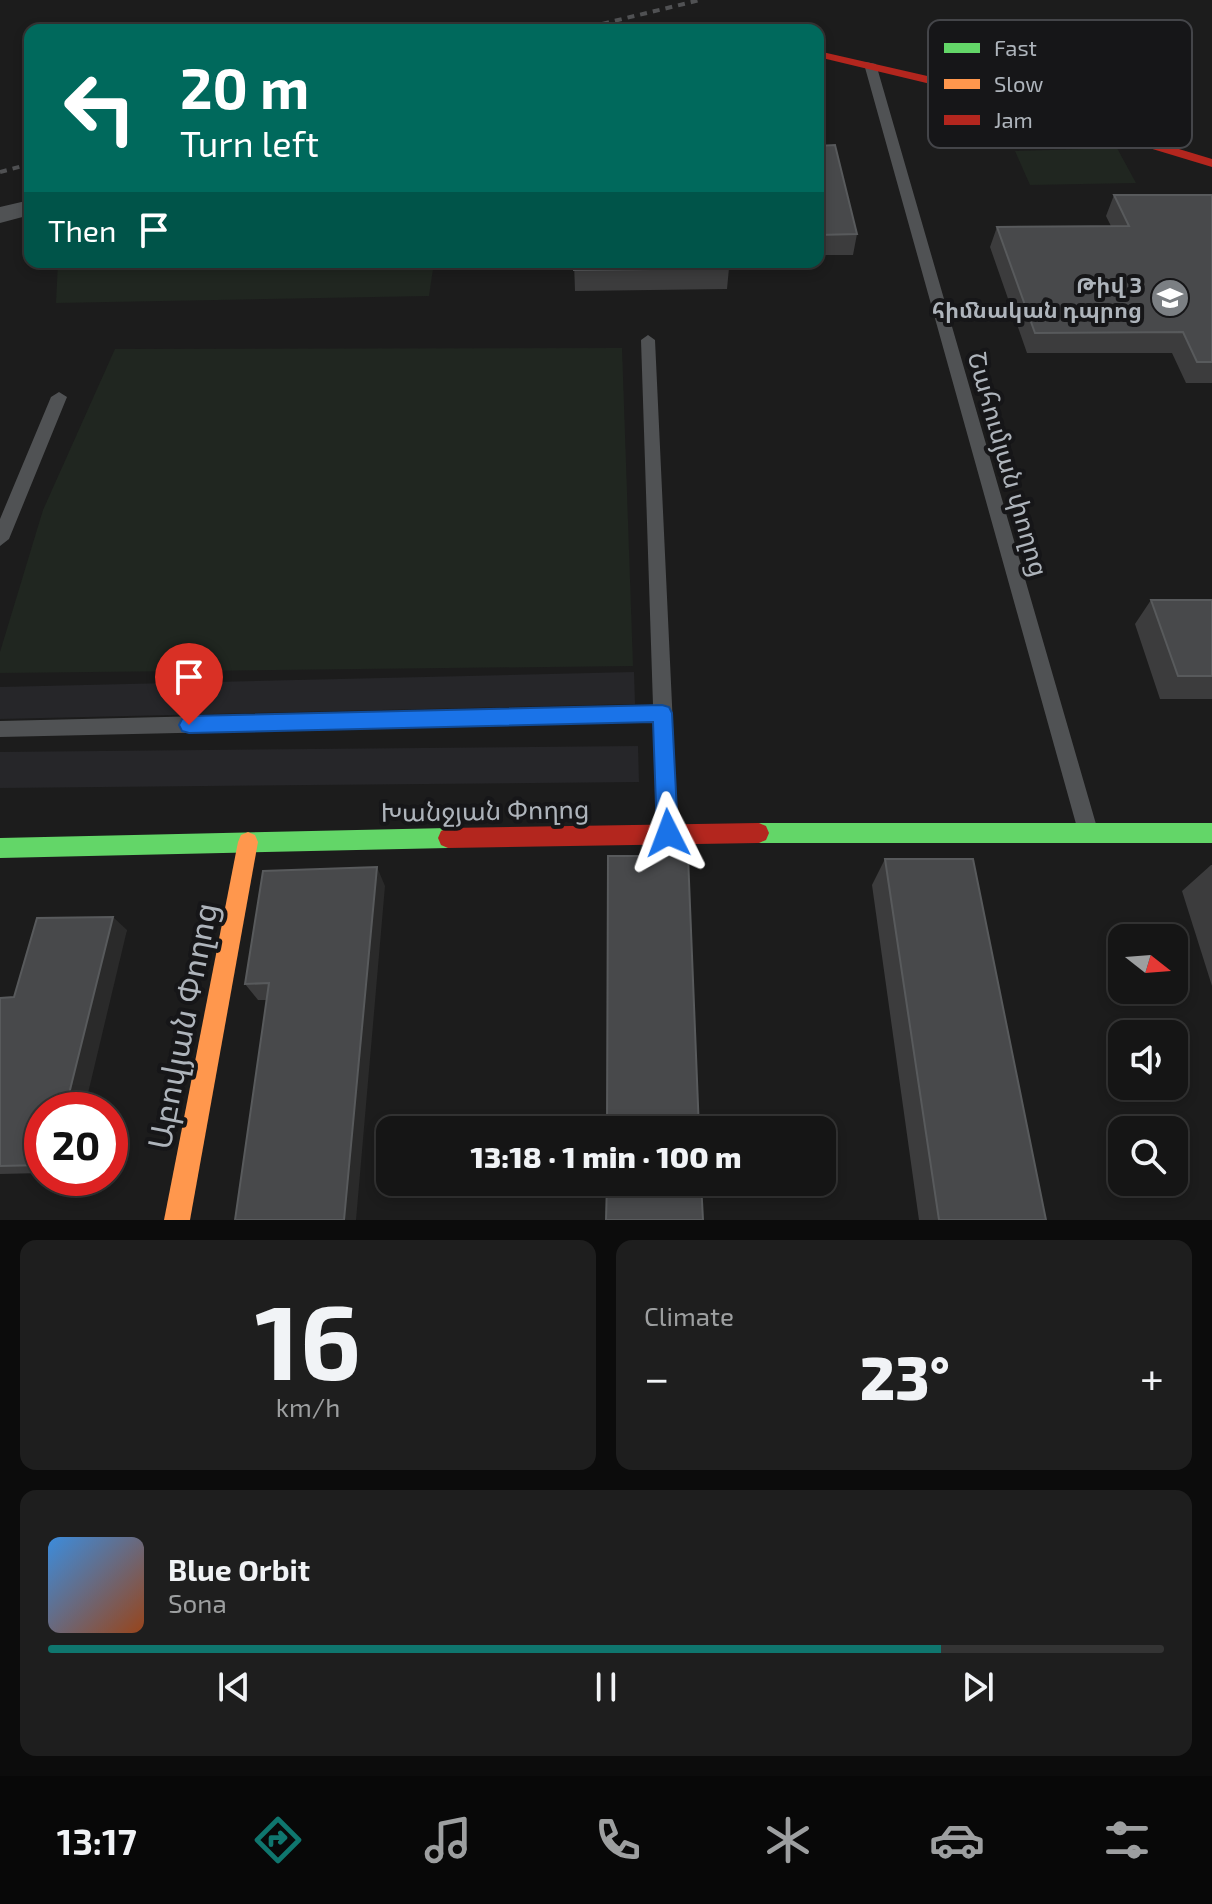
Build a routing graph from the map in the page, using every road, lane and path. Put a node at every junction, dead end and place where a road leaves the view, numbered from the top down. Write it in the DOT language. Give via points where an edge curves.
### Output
graph roads {
  1 [pos="824,55"];
  2 [pos="870,64"];
  3 [pos="928,79"];
  4 [pos="1164,148"];
  5 [pos="1212,163"];
  6 [pos="24,209"];
  7 [pos="0,215"];
  8 [pos="648,340"];
  9 [pos="59,397"];
  10 [pos="0,539"];
  11 [pos="662,713"];
  12 [pos="0,729"];
  13 [pos="1088,831"];
  14 [pos="668,833"];
  15 [pos="1212,833"];
  16 [pos="248,842"];
  17 [pos="0,848"];
  18 [pos="177,1220"];
  1 -- 2 [label="street"];
  2 -- 3 [label="street"];
  2 -- 13 [label="lane, Շահումյան փողոց"];
  4 -- 5 [label="street"];
  6 -- 7 [label="street"];
  8 -- 11 [label="lane"];
  9 -- 10 [label="lane"];
  11 -- 12 [label="lane"];
  11 -- 14 [label="lane"];
  13 -- 14 [label="street, Խանջյան Փողոց"];
  13 -- 15 [label="street, Խանջյան Փողոց"];
  14 -- 16 [label="street, Խանջյան Փողոց"];
  16 -- 17 [label="street, Խանջյան Փողոց"];
  16 -- 18 [label="street, Աբովյան Փողոց"];
}
